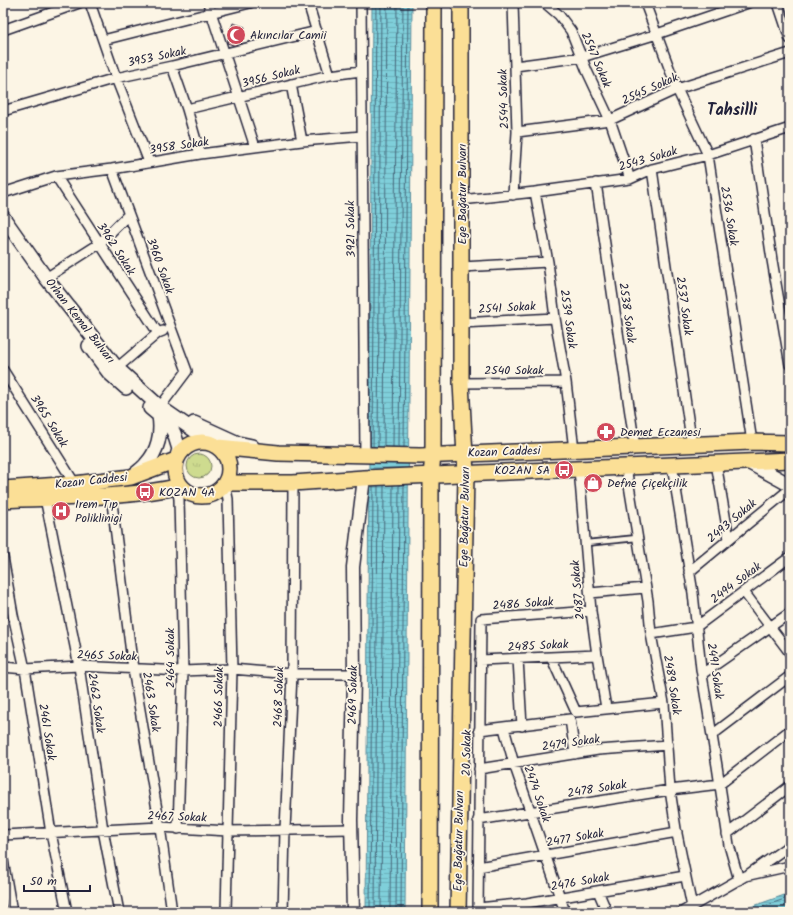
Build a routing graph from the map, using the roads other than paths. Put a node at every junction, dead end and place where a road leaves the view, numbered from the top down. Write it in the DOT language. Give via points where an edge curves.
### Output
graph roads {
  1 [pos="79,3"];
  2 [pos="90,3"];
  3 [pos="208,3"];
  4 [pos="250,3"];
  5 [pos="308,3"];
  6 [pos="361,3"];
  7 [pos="434,3"];
  8 [pos="461,3"];
  9 [pos="512,3"];
  10 [pos="547,3"];
  11 [pos="645,3"];
  12 [pos="748,3"];
  13 [pos="778,3"];
  14 [pos="212,13"];
  15 [pos="3,30"];
  16 [pos="316,31"];
  17 [pos="657,34"];
  18 [pos="790,39"];
  19 [pos="103,40"];
  20 [pos="790,53"];
  21 [pos="224,54"];
  22 [pos="582,57"];
  23 [pos="172,66"];
  24 [pos="515,66"];
  25 [pos="361,71"];
  26 [pos="330,75"];
  27 [pos="116,78"];
  28 [pos="291,84"];
  29 [pos="677,89"];
  30 [pos="238,97"];
  31 [pos="187,109"];
  32 [pos="3,111"];
  33 [pos="610,120"];
  34 [pos="790,128"];
  35 [pos="518,132"];
  36 [pos="362,136"];
  37 [pos="754,140"];
  38 [pos="302,141"];
  39 [pos="255,147"];
  40 [pos="200,154"];
  41 [pos="708,155"];
  42 [pos="149,162"];
  43 [pos="112,169"];
  44 [pos="652,169"];
  45 [pos="56,176"];
  46 [pos="630,179"];
  47 [pos="596,183"];
  48 [pos="535,192"];
  49 [pos="3,193"];
  50 [pos="513,195"];
  51 [pos="461,200"];
  52 [pos="128,215"];
  53 [pos="3,217"];
  54 [pos="3,231"];
  55 [pos="99,244"];
  56 [pos="548,262"];
  57 [pos="462,267"];
  58 [pos="46,278"];
  59 [pos="555,318"];
  60 [pos="462,323"];
  61 [pos="170,328"];
  62 [pos="158,333"];
  63 [pos="790,365"];
  64 [pos="117,368"];
  65 [pos="3,370"];
  66 [pos="566,382"];
  67 [pos="462,383"];
  68 [pos="163,412"];
  69 [pos="752,443"];
  70 [pos="790,443"];
  71 [pos="692,446"];
  72 [pos="218,447"];
  73 [pos="635,447"];
  74 [pos="574,450"];
  75 [pos="278,453"];
  76 [pos="466,453"];
  77 [pos="427,455"];
  78 [pos="365,456"];
  79 [pos="176,460"];
  80 [pos="790,460"];
  81 [pos="754,462"];
  82 [pos="716,463"];
  83 [pos="672,465"];
  84 [pos="626,467"];
  85 [pos="579,469"];
  86 [pos="466,474"];
  87 [pos="425,476"];
  88 [pos="131,477"];
  89 [pos="364,478"];
  90 [pos="225,483"];
  91 [pos="293,483"];
  92 [pos="75,484"];
  93 [pos="179,486"];
  94 [pos="790,486"];
  95 [pos="3,488"];
  96 [pos="790,489"];
  97 [pos="111,495"];
  98 [pos="45,498"];
  99 [pos="3,500"];
  100 [pos="637,538"];
  101 [pos="729,539"];
  102 [pos="586,543"];
  103 [pos="3,557"];
  104 [pos="790,557"];
  105 [pos="689,572"];
  106 [pos="645,588"];
  107 [pos="744,592"];
  108 [pos="590,593"];
  109 [pos="591,611"];
  110 [pos="790,613"];
  111 [pos="481,619"];
  112 [pos="696,627"];
  113 [pos="771,627"];
  114 [pos="651,634"];
  115 [pos="790,653"];
  116 [pos="596,655"];
  117 [pos="551,658"];
  118 [pos="518,659"];
  119 [pos="480,660"];
  120 [pos="79,666"];
  121 [pos="3,667"];
  122 [pos="25,669"];
  123 [pos="232,669"];
  124 [pos="133,670"];
  125 [pos="182,671"];
  126 [pos="292,674"];
  127 [pos="354,674"];
  128 [pos="702,674"];
  129 [pos="790,676"];
  130 [pos="664,703"];
  131 [pos="606,708"];
  132 [pos="522,726"];
  133 [pos="504,728"];
  134 [pos="479,730"];
  135 [pos="790,730"];
  136 [pos="712,735"];
  137 [pos="668,745"];
  138 [pos="575,754"];
  139 [pos="514,764"];
  140 [pos="479,769"];
  141 [pos="720,784"];
  142 [pos="790,786"];
  143 [pos="670,790"];
  144 [pos="530,812"];
  145 [pos="478,820"];
  146 [pos="160,827"];
  147 [pos="178,829"];
  148 [pos="351,829"];
  149 [pos="103,830"];
  150 [pos="285,830"];
  151 [pos="228,831"];
  152 [pos="676,832"];
  153 [pos="51,833"];
  154 [pos="727,834"];
  155 [pos="3,835"];
  156 [pos="790,844"];
  157 [pos="545,855"];
  158 [pos="3,860"];
  159 [pos="790,866"];
  160 [pos="478,867"];
  161 [pos="685,876"];
  162 [pos="742,878"];
  163 [pos="598,891"];
  164 [pos="560,897"];
  165 [pos="692,906"];
  166 [pos="524,908"];
  167 [pos="478,910"];
  168 [pos="12,912"];
  169 [pos="66,912"];
  170 [pos="119,912"];
  171 [pos="172,912"];
  172 [pos="226,912"];
  173 [pos="283,912"];
  174 [pos="353,912"];
  175 [pos="430,912"];
  176 [pos="458,912"];
  177 [pos="565,912"];
  178 [pos="607,912"];
  179 [pos="682,912"];
  1 -- 15 [label="street"];
  2 -- 19 [label="street"];
  3 -- 14 [label="street"];
  4 -- 14 [label="street"];
  5 -- 16 [label="street"];
  6 -- 25 [label="street, 3921 Sokak"];
  7 -- 77 [label="main road"];
  8 -- 51 [label="main road, Ege Bağatur Bulvarı"];
  9 -- 24 [label="street, 2544 Sokak"];
  10 -- 22 [label="street, 2547 Sokak" via="571,31"];
  11 -- 17 [label="street, 2536 Sokak"];
  12 -- 17 [label="street"];
  13 -- 18 [label="street"];
  14 -- 19 [label="street"];
  14 -- 21 [label="street"];
  16 -- 21 [label="street, 3953 Sokak"];
  16 -- 26 [label="street"];
  17 -- 22 [label="street"];
  17 -- 29 [label="street, 2536 Sokak"];
  19 -- 27 [label="street"];
  20 -- 29 [label="street, 2545 Sokak"];
  21 -- 23 [label="street, 3953 Sokak"];
  21 -- 30 [label="street"];
  22 -- 24 [label="street"];
  22 -- 33 [label="street, 2547 Sokak"];
  23 -- 27 [label="street, 3953 Sokak"];
  23 -- 31 [label="street"];
  24 -- 35 [label="street, 2544 Sokak"];
  25 -- 26 [label="street, 3956 Sokak"];
  25 -- 36 [label="street, 3921 Sokak"];
  26 -- 28 [label="street, 3956 Sokak"];
  27 -- 32 [label="street, 3953 Sokak"];
  27 -- 42 [label="street"];
  28 -- 30 [label="street, 3956 Sokak"];
  28 -- 38 [label="street"];
  29 -- 33 [label="street, 2545 Sokak"];
  29 -- 41 [label="street, 2536 Sokak"];
  30 -- 31 [label="street, 3956 Sokak"];
  30 -- 39 [label="street"];
  31 -- 40 [label="street"];
  33 -- 35 [label="street, 2545 Sokak"];
  33 -- 46 [label="street, 2547 Sokak"];
  34 -- 37 [label="street, 2543 Sokak"];
  35 -- 50 [label="street, 2544 Sokak"];
  36 -- 38 [label="street, 3958 Sokak"];
  36 -- 78 [label="street, 3921 Sokak"];
  37 -- 41 [label="street, 2543 Sokak"];
  37 -- 63 [label="street"];
  38 -- 39 [label="street, 3958 Sokak"];
  39 -- 40 [label="street, 3958 Sokak"];
  40 -- 42 [label="street, 3958 Sokak"];
  41 -- 44 [label="street, 2543 Sokak"];
  41 -- 69 [label="street, 2536 Sokak"];
  42 -- 43 [label="street, 3958 Sokak"];
  43 -- 45 [label="street, 3958 Sokak"];
  43 -- 52 [label="street, 3960 Sokak"];
  44 -- 46 [label="street, 2543 Sokak"];
  44 -- 71 [label="street, 2537 Sokak"];
  45 -- 49 [label="street, 3958 Sokak"];
  45 -- 55 [label="street, 3962 Sokak"];
  46 -- 47 [label="street, 2543 Sokak"];
  47 -- 48 [label="street, 2543 Sokak"];
  47 -- 73 [label="street, 2538 Sokak"];
  48 -- 50 [label="street, 2543 Sokak"];
  48 -- 56 [label="street, 2539 Sokak"];
  50 -- 51 [label="street, 2543 Sokak"];
  51 -- 57 [label="main road, Ege Bağatur Bulvarı"];
  52 -- 55 [label="street"];
  52 -- 61 [label="street, 3960 Sokak"];
  53 -- 58 [label="main road, Orhan Kemal Bulvarı"];
  54 -- 68 [label="main road, Orhan Kemal Bulvarı" via="109,373"];
  55 -- 58 [label="street"];
  55 -- 62 [label="street, 3962 Sokak"];
  56 -- 57 [label="street"];
  56 -- 59 [label="street, 2539 Sokak"];
  57 -- 60 [label="main road, Ege Bağatur Bulvarı"];
  58 -- 64 [label="main road, Orhan Kemal Bulvarı"];
  59 -- 60 [label="street, 2541 Sokak"];
  59 -- 66 [label="street, 2539 Sokak"];
  60 -- 67 [label="main road, Ege Bağatur Bulvarı"];
  61 -- 62 [label="street"];
  61 -- 68 [label="street, 3960 Sokak" via="187,371"];
  62 -- 64 [label="street"];
  64 -- 68 [label="main road, Orhan Kemal Bulvarı"];
  65 -- 92 [label="street, 3965 Sokak"];
  66 -- 67 [label="street, 2540 Sokak"];
  66 -- 74 [label="street, 2539 Sokak"];
  67 -- 76 [label="main road, Ege Bağatur Bulvarı"];
  68 -- 72 [label="main road"];
  68 -- 75 [label="main road" via="238,443"];
  68 -- 79 [label="main road" via="179,450"];
  68 -- 88 [label="main road" via="155,450 146,464"];
  69 -- 70 [label="main road, Kozan Caddesi"];
  69 -- 71 [label="main road, Kozan Caddesi"];
  69 -- 81 [label="main road" via="763,455"];
  71 -- 73 [label="main road, Kozan Caddesi"];
  72 -- 75 [label="main road, Kozan Caddesi"];
  72 -- 79 [label="main road" via="199,442 188,446"];
  72 -- 90 [label="main road" via="227,460 228,477"];
  73 -- 74 [label="main road, Kozan Caddesi"];
  74 -- 76 [label="main road, Kozan Caddesi"];
  75 -- 78 [label="main road, Kozan Caddesi"];
  76 -- 77 [label="main road, Kozan Caddesi"];
  76 -- 86 [label="main road, Ege Bağatur Bulvarı"];
  77 -- 78 [label="main road, Kozan Caddesi"];
  77 -- 87 [label="main road"];
  79 -- 88 [label="main road, Kozan Caddesi"];
  79 -- 93 [label="main road" via="176,478"];
  80 -- 81 [label="main road, Kozan Caddesi"];
  81 -- 82 [label="main road, Kozan Caddesi"];
  81 -- 94 [label="main road"];
  82 -- 83 [label="main road, Kozan Caddesi"];
  82 -- 101 [label="street"];
  83 -- 84 [label="main road, Kozan Caddesi"];
  83 -- 105 [label="street, 2491 Sokak"];
  84 -- 85 [label="main road, Kozan Caddesi"];
  84 -- 100 [label="street, 2489 Sokak"];
  85 -- 86 [label="main road, Kozan Caddesi"];
  85 -- 102 [label="street, 2487 Sokak"];
  86 -- 87 [label="main road, Kozan Caddesi"];
  86 -- 176 [label="main road, Ege Bağatur Bulvarı"];
  87 -- 89 [label="main road, Kozan Caddesi"];
  87 -- 175 [label="main road"];
  88 -- 92 [label="main road, Kozan Caddesi"];
  89 -- 91 [label="main road, Kozan Caddesi"];
  89 -- 127 [label="street, 2469 Sokak" via="353,567"];
  90 -- 91 [label="main road, Kozan Caddesi"];
  90 -- 93 [label="main road" via="220,489 206,496 193,494"];
  90 -- 123 [label="street, 2466 Sokak" via="228,499"];
  91 -- 126 [label="street, 2468 Sokak"];
  92 -- 95 [label="main road, Kozan Caddesi"];
  93 -- 97 [label="main road, Kozan Caddesi"];
  93 -- 125 [label="street, 2464 Sokak"];
  96 -- 101 [label="street, 2493 Sokak"];
  97 -- 98 [label="main road, Kozan Caddesi"];
  97 -- 124 [label="street, 2463 Sokak"];
  98 -- 99 [label="main road, Kozan Caddesi"];
  98 -- 120 [label="street, 2462 Sokak"];
  100 -- 102 [label="lane"];
  100 -- 106 [label="street, 2489 Sokak"];
  101 -- 105 [label="street, 2493 Sokak"];
  102 -- 108 [label="street, 2487 Sokak"];
  103 -- 122 [label="street, 2461 Sokak"];
  104 -- 107 [label="street, 2494 Sokak"];
  105 -- 112 [label="street, 2491 Sokak"];
  106 -- 108 [label="street"];
  106 -- 114 [label="street, 2489 Sokak"];
  107 -- 112 [label="street, 2494 Sokak"];
  107 -- 113 [label="street"];
  108 -- 109 [label="street, 2487 Sokak"];
  109 -- 111 [label="street, 2486 Sokak"];
  109 -- 116 [label="street, 2487 Sokak"];
  110 -- 113 [label="street"];
  111 -- 119 [label="street, 20 Sokak"];
  112 -- 114 [label="street"];
  112 -- 128 [label="street, 2491 Sokak"];
  113 -- 115 [label="street"];
  113 -- 128 [label="street"];
  114 -- 130 [label="street, 2489 Sokak"];
  116 -- 117 [label="street, 2485 Sokak"];
  116 -- 131 [label="street, 2487 Sokak"];
  117 -- 118 [label="street, 2485 Sokak"];
  117 -- 131 [label="street" via="576,712"];
  118 -- 119 [label="street, 2485 Sokak"];
  118 -- 132 [label="street"];
  119 -- 134 [label="street, 20 Sokak"];
  120 -- 122 [label="street, 2465 Sokak"];
  120 -- 124 [label="street, 2465 Sokak"];
  120 -- 149 [label="street, 2462 Sokak"];
  121 -- 122 [label="street, 2465 Sokak"];
  122 -- 153 [label="street, 2461 Sokak"];
  123 -- 125 [label="street, 2465 Sokak"];
  123 -- 126 [label="street, 2465 Sokak"];
  123 -- 151 [label="street, 2466 Sokak"];
  124 -- 125 [label="street, 2465 Sokak"];
  124 -- 146 [label="street, 2463 Sokak"];
  125 -- 147 [label="street, 2464 Sokak"];
  126 -- 127 [label="street, 2465 Sokak"];
  126 -- 150 [label="street, 2468 Sokak"];
  127 -- 148 [label="street, 2469 Sokak"];
  128 -- 136 [label="street, 2491 Sokak"];
  129 -- 136 [label="street"];
  130 -- 131 [label="street"];
  130 -- 137 [label="street, 2489 Sokak"];
  132 -- 133 [label="street"];
  132 -- 138 [label="street" via="570,719"];
  133 -- 134 [label="street"];
  133 -- 139 [label="street, 2474 Sokak"];
  134 -- 140 [label="street, 20 Sokak"];
  135 -- 141 [label="street"];
  136 -- 141 [label="street, 2491 Sokak"];
  137 -- 138 [label="street, 2479 Sokak"];
  137 -- 143 [label="street, 2489 Sokak"];
  138 -- 139 [label="street, 2479 Sokak"];
  139 -- 140 [label="street, 2479 Sokak"];
  139 -- 144 [label="street, 2474 Sokak"];
  140 -- 145 [label="street, 20 Sokak"];
  141 -- 143 [label="street, 2478 Sokak"];
  141 -- 154 [label="street, 2491 Sokak"];
  142 -- 154 [label="street"];
  143 -- 144 [label="street, 2478 Sokak"];
  143 -- 152 [label="street, 2489 Sokak"];
  144 -- 145 [label="street, 2478 Sokak"];
  144 -- 157 [label="street, 2474 Sokak"];
  145 -- 160 [label="street, 20 Sokak"];
  146 -- 147 [label="street, 2467 Sokak"];
  146 -- 149 [label="street, 2467 Sokak"];
  146 -- 171 [label="street, 2463 Sokak"];
  147 -- 151 [label="street, 2467 Sokak"];
  148 -- 150 [label="street, 2467 Sokak"];
  148 -- 174 [label="street, 2469 Sokak"];
  149 -- 153 [label="street, 2467 Sokak"];
  149 -- 170 [label="street, 2462 Sokak"];
  150 -- 151 [label="street, 2467 Sokak"];
  150 -- 173 [label="street, 2468 Sokak"];
  151 -- 172 [label="street, 2466 Sokak"];
  152 -- 157 [label="street, 2477 Sokak"];
  152 -- 161 [label="street, 2489 Sokak"];
  153 -- 155 [label="street, 2467 Sokak"];
  153 -- 169 [label="street, 2461 Sokak"];
  154 -- 162 [label="street, 2491 Sokak"];
  156 -- 162 [label="street"];
  157 -- 160 [label="street, 2477 Sokak"];
  157 -- 164 [label="street, 2474 Sokak"];
  158 -- 168 [label="street"];
  159 -- 162 [label="street"];
  160 -- 167 [label="street, 20 Sokak"];
  161 -- 163 [label="street, 2476 Sokak"];
  161 -- 165 [label="street, 2489 Sokak"];
  162 -- 165 [label="street"];
  163 -- 164 [label="street, 2476 Sokak"];
  163 -- 178 [label="street"];
  164 -- 166 [label="street, 2476 Sokak"];
  164 -- 177 [label="street, 2474 Sokak"];
  165 -- 179 [label="street"];
  166 -- 167 [label="street, 2476 Sokak"];
}
